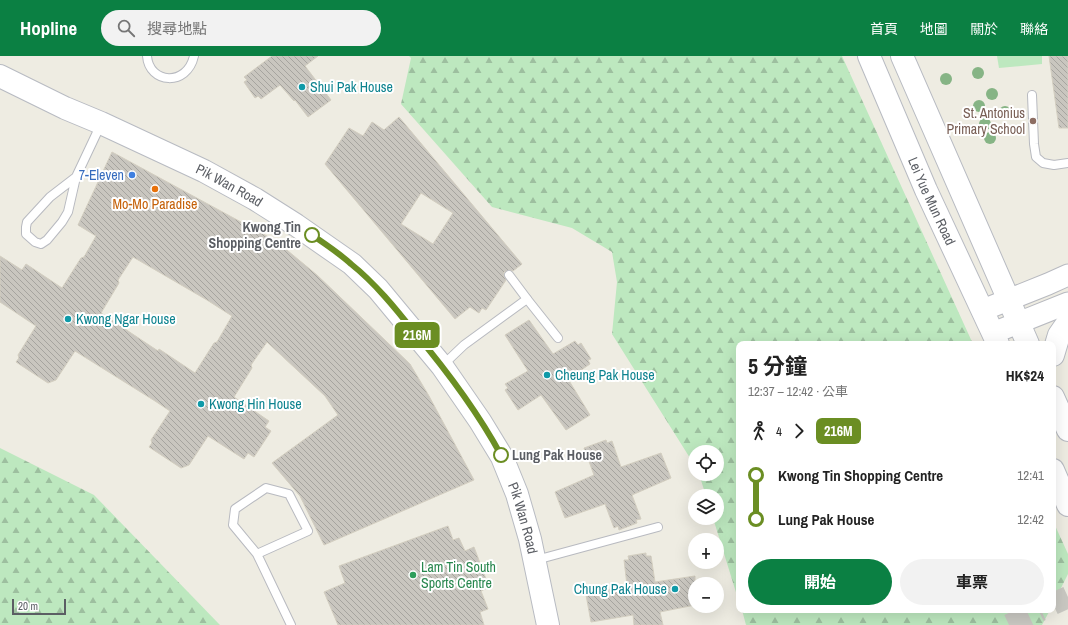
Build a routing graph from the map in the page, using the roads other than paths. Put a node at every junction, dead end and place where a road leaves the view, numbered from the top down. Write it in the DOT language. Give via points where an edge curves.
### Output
graph roads {
  1 [pos="147,56"];
  2 [pos="194,56"];
  3 [pos="869,56"];
  4 [pos="902,56"];
  5 [pos="0,76"];
  6 [pos="1032,96"];
  7 [pos="101,123"];
  8 [pos="1068,163"];
  9 [pos="76,177"];
  10 [pos="509,275"];
  11 [pos="1068,275"];
  12 [pos="527,299"];
  13 [pos="1008,300"];
  14 [pos="1068,303"];
  15 [pos="983,310"];
  16 [pos="1068,322"];
  17 [pos="1019,324"];
  18 [pos="558,338"];
  19 [pos="996,339"];
  20 [pos="1027,341"];
  21 [pos="1056,345"];
  22 [pos="442,366"];
  23 [pos="1056,404"];
  24 [pos="1068,430"];
  25 [pos="1056,477"];
  26 [pos="1068,505"];
  27 [pos="658,527"];
  28 [pos="257,554"];
  29 [pos="535,560"];
  30 [pos="291,625"];
  31 [pos="548,625"];
  1 -- 2 [label="lane" via="149,65 160,76 174,78 188,71"];
  3 -- 15 [label="main road, Lei Yue Mun Road" via="926,190"];
  4 -- 13 [label="main road, Lei Yue Mun Road"];
  5 -- 7 [label="main road, Pik Wan Road"];
  6 -- 8 [label="lane" via="1036,156 1043,163"];
  7 -- 9 [label="lane"];
  7 -- 22 [label="main road, Pik Wan Road" via="204,171 255,199 330,248 352,264 378,289"];
  9 -- 9 [label="lane" via="68,212 62,222 47,240 41,244 35,242 26,234 27,222 50,197"];
  10 -- 12 [label="lane"];
  11 -- 13 [label="street"];
  12 -- 18 [label="lane"];
  12 -- 22 [label="lane" via="464,345"];
  13 -- 15 [label="street"];
  13 -- 17 [label="main road, Lei Yue Mun Road"];
  14 -- 17 [label="street"];
  15 -- 19 [label="main road, Lei Yue Mun Road"];
  16 -- 21 [label="main road"];
  17 -- 19 [label="street"];
  17 -- 20 [label="main road, Lei Yue Mun Road"];
  22 -- 29 [label="main road, Pik Wan Road" via="502,457 517,494"];
  23 -- 24 [label="main road"];
  25 -- 26 [label="main road"];
  27 -- 29 [label="lane"];
  28 -- 28 [label="lane" via="232,525 235,509 266,488 289,494 308,531"];
  28 -- 30 [label="lane"];
  29 -- 31 [label="main road, Pik Wan Road"];
}
